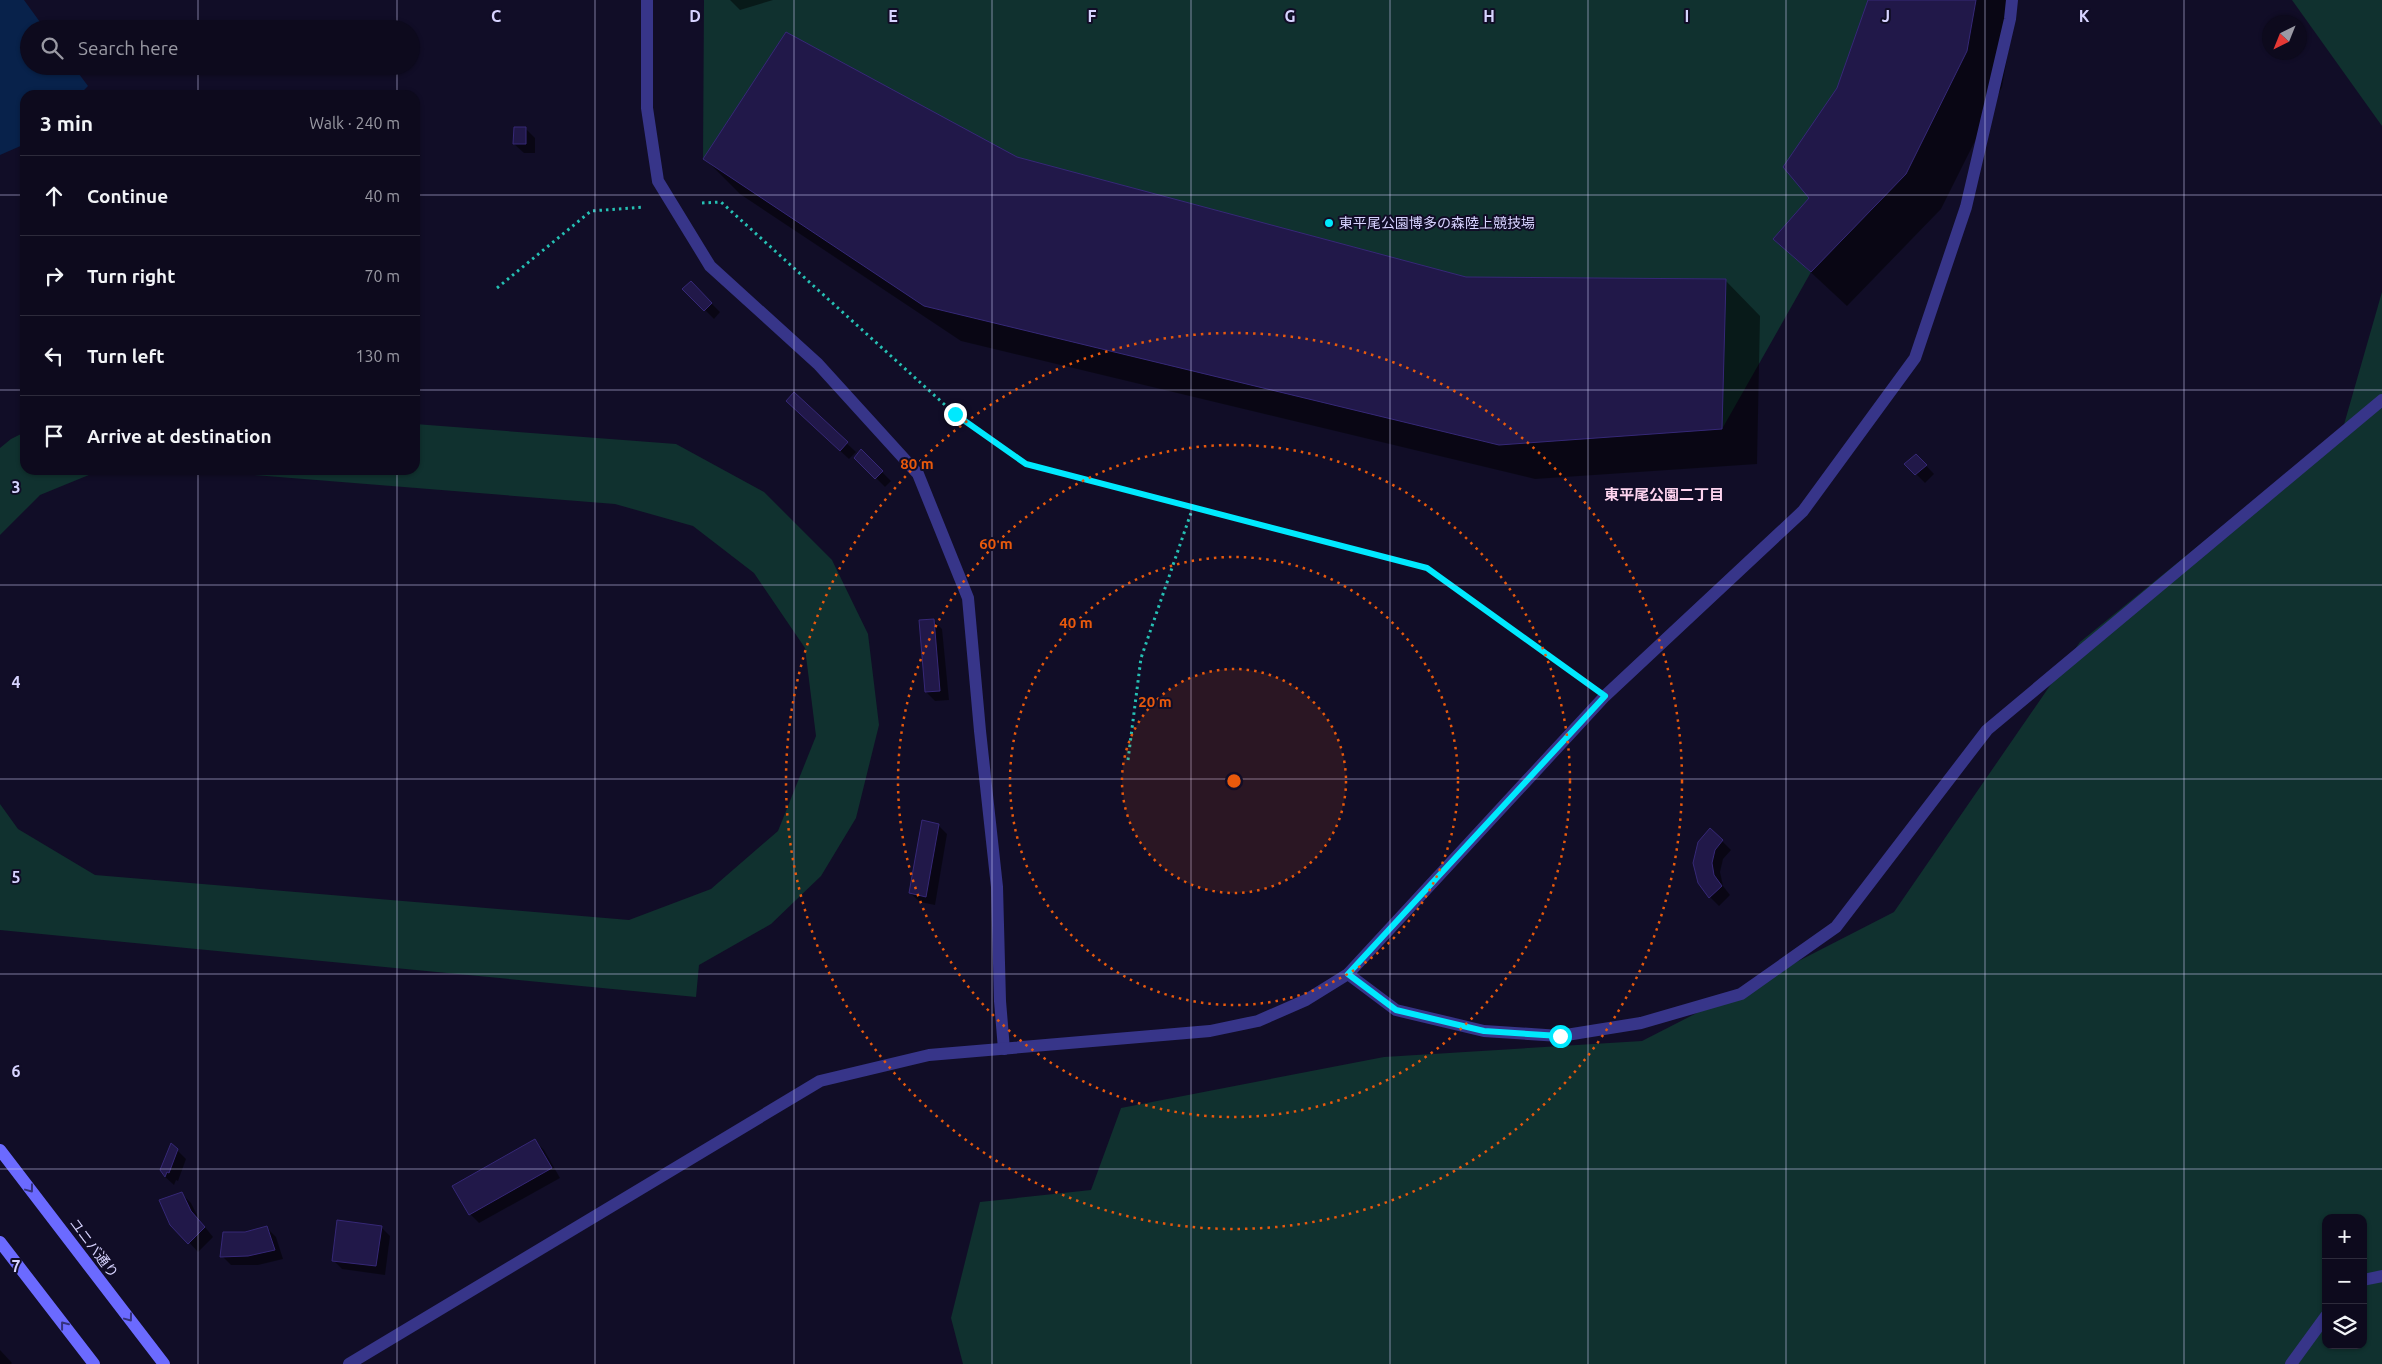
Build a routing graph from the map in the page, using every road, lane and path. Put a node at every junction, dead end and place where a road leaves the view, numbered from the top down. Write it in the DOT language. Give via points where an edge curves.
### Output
graph roads {
  1 [pos="647,0"];
  2 [pos="2012,0"];
  3 [pos="673,205"];
  4 [pos="498,288"];
  5 [pos="2382,400"];
  6 [pos="1193,507"];
  7 [pos="1605,696"];
  8 [pos="1128,760"];
  9 [pos="1348,974"];
  10 [pos="1004,1049"];
  11 [pos="0,1150"];
  12 [pos="0,1242"];
  13 [pos="2382,1276"];
  14 [pos="2367,1279"];
  15 [pos="2322,1321"];
  16 [pos="94,1364"];
  17 [pos="164,1364"];
  18 [pos="349,1364"];
  19 [pos="2291,1364"];
  1 -- 3 [label="street" via="646,108 658,181"];
  2 -- 7 [label="street" via="1966,207 1916,358 1803,511"];
  3 -- 4 [label="path" via="591,211"];
  3 -- 6 [label="path" via="721,202 955,414 1026,464"];
  3 -- 10 [label="street" via="710,266 818,364 918,474 968,598 997,887"];
  5 -- 9 [label="street" via="1987,730 1836,927 1741,994 1641,1022 1560,1036 1484,1031 1396,1010"];
  6 -- 7 [label="path" via="1427,568"];
  6 -- 8 [label="path" via="1141,658"];
  7 -- 9 [label="street"];
  9 -- 10 [label="street" via="1306,1000 1258,1021 1210,1032"];
  10 -- 18 [label="street" via="929,1055 820,1081"];
  11 -- 17 [label="street, ユニバ通り, one-way"];
  16 -- 12 [label="street, one-way"];
  13 -- 14 [label="street"];
  15 -- 19 [label="street"];
}
